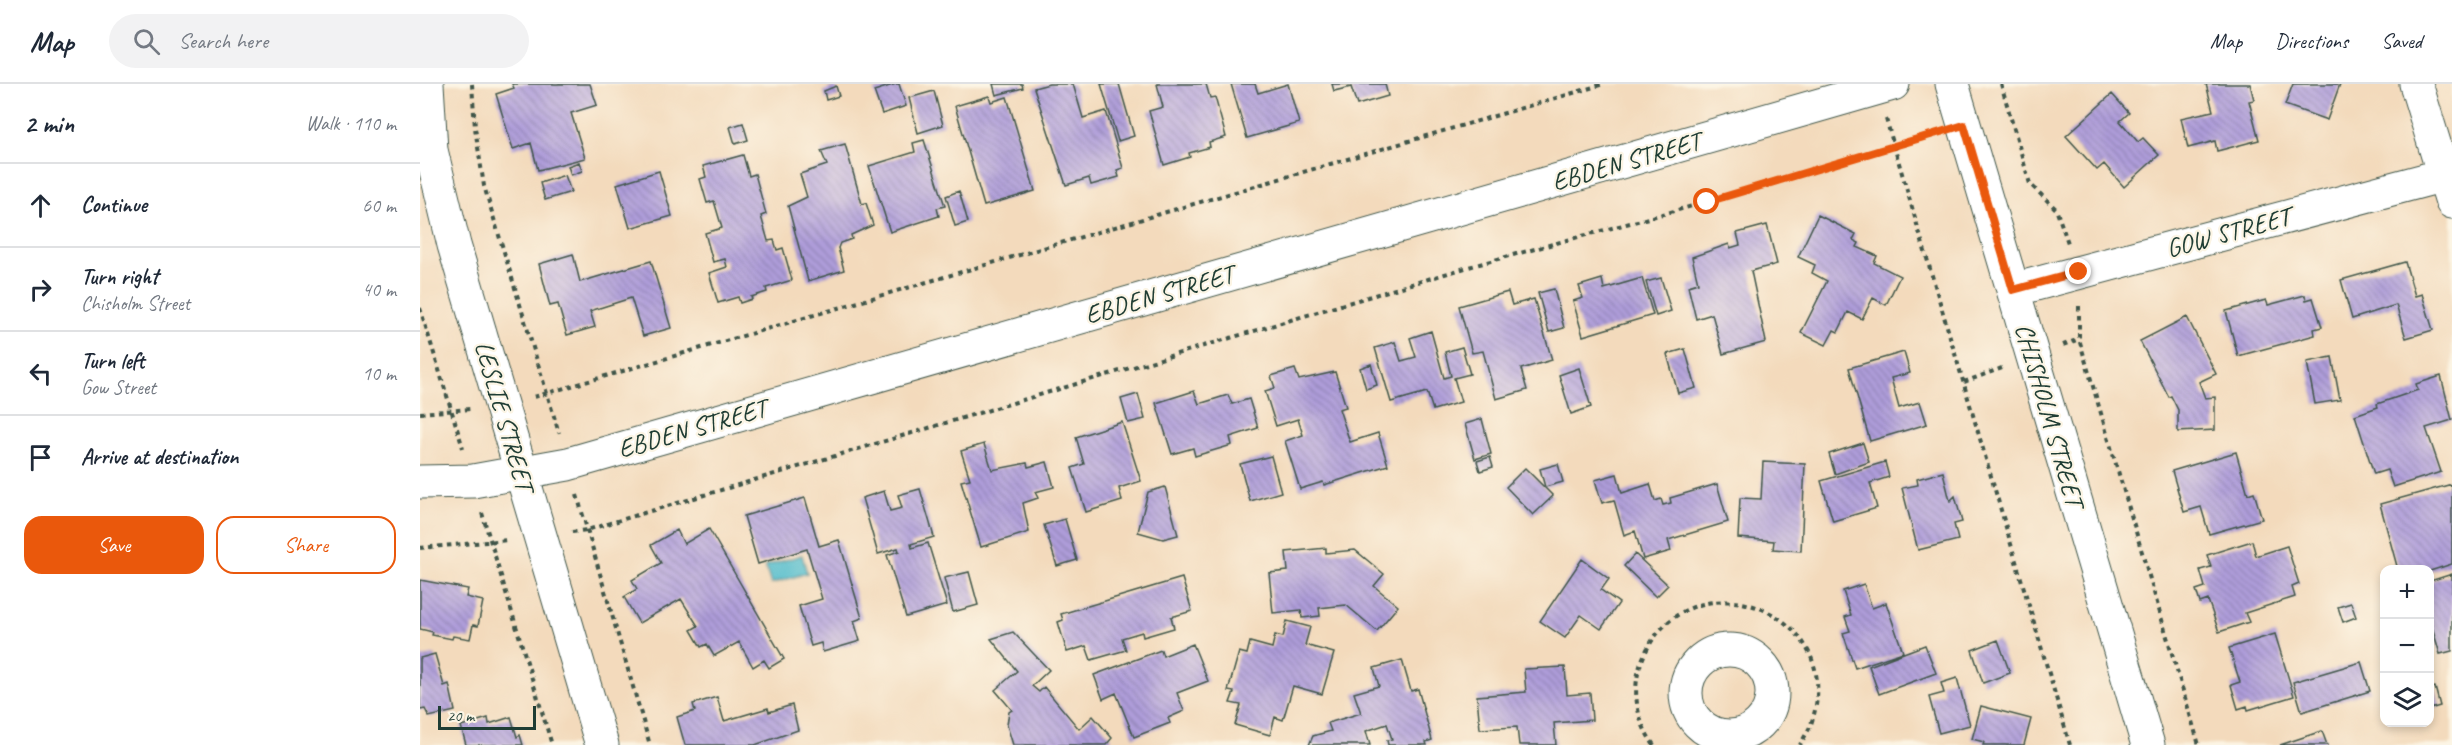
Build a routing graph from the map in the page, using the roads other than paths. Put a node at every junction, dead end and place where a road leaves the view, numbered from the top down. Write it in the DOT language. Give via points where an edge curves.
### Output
graph roads {
  1 [pos="427,84"];
  2 [pos="1952,84"];
  3 [pos="2416,84"];
  4 [pos="1885,86"];
  5 [pos="2448,188"];
  6 [pos="2013,290"];
  7 [pos="522,472"];
  8 [pos="420,482"];
  9 [pos="602,745"];
  10 [pos="2148,745"];
  1 -- 7 [label="street, LESLIE STREET" via="434,161 454,245"];
  2 -- 6 [label="street, CHISHOLM STREET"];
  3 -- 5 [label="street"];
  4 -- 7 [label="street, EBDEN STREET" via="568,464"];
  5 -- 6 [label="street, GOW STREET"];
  6 -- 10 [label="street, CHISHOLM STREET"];
  7 -- 8 [label="street, EBDEN STREET" via="473,481"];
  7 -- 9 [label="street, LESLIE STREET"];
}
